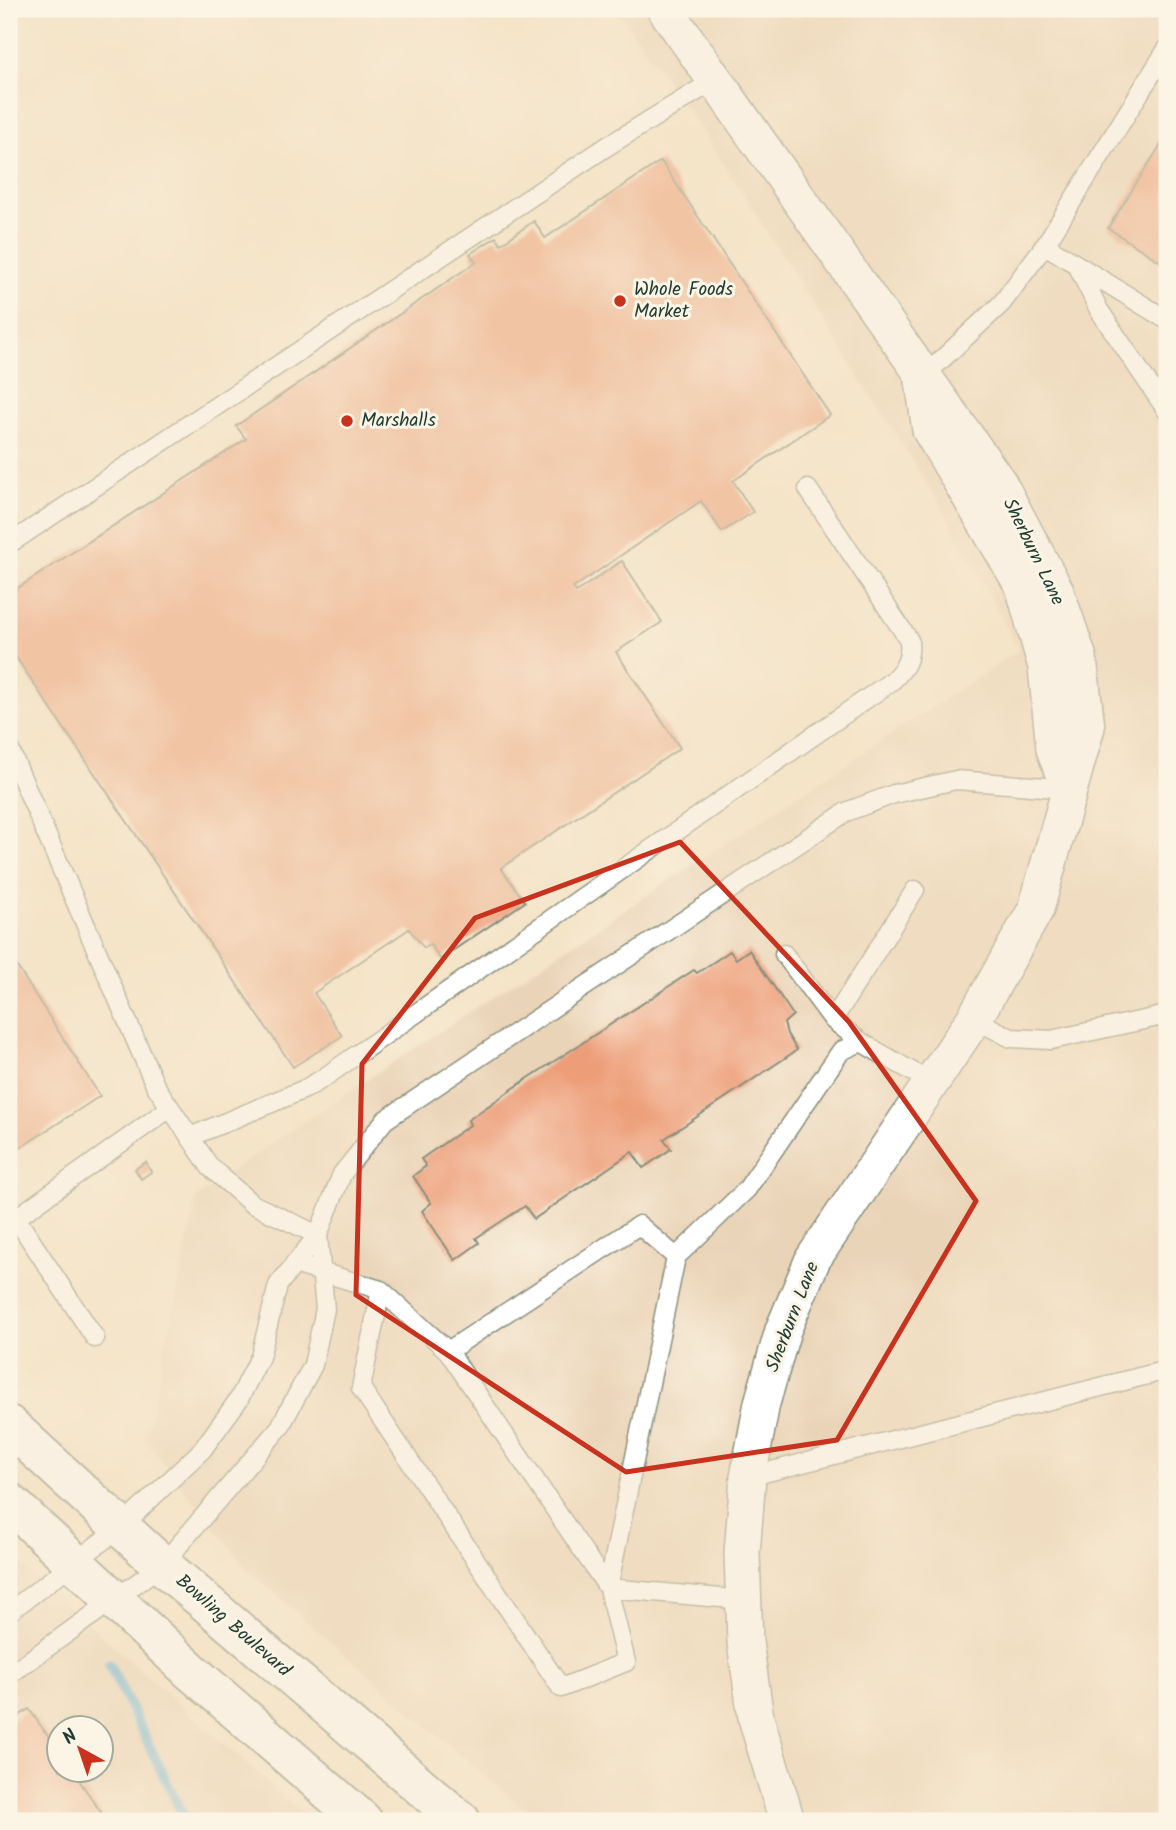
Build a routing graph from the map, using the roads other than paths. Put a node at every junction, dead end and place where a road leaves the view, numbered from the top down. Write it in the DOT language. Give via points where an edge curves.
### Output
graph roads {
  1 [pos="665,9"];
  2 [pos="1167,49"];
  3 [pos="715,80"];
  4 [pos="1045,245"];
  5 [pos="1077,265"];
  6 [pos="1167,320"];
  7 [pos="922,378"];
  8 [pos="1167,411"];
  9 [pos="808,489"];
  10 [pos="9,544"];
  11 [pos="9,748"];
  12 [pos="1069,789"];
  13 [pos="915,890"];
  14 [pos="784,954"];
  15 [pos="1167,1016"];
  16 [pos="974,1019"];
  17 [pos="833,1020"];
  18 [pos="861,1042"];
  19 [pos="932,1083"];
  20 [pos="170,1108"];
  21 [pos="190,1137"];
  22 [pos="318,1235"];
  23 [pos="676,1257"];
  24 [pos="294,1264"];
  25 [pos="321,1272"];
  26 [pos="381,1290"];
  27 [pos="95,1338"];
  28 [pos="448,1351"];
  29 [pos="1167,1370"];
  30 [pos="9,1425"];
  31 [pos="748,1478"];
  32 [pos="9,1502"];
  33 [pos="121,1527"];
  34 [pos="74,1562"];
  35 [pos="162,1564"];
  36 [pos="608,1588"];
  37 [pos="112,1598"];
  38 [pos="743,1600"];
  39 [pos="9,1612"];
  40 [pos="9,1675"];
  41 [pos="363,1821"];
  42 [pos="461,1821"];
  43 [pos="787,1821"];
  1 -- 3 [label="street, Sherburn Lane"];
  2 -- 4 [label="lane"];
  3 -- 7 [label="street, Sherburn Lane"];
  3 -- 10 [label="lane" via="606,147"];
  4 -- 5 [label="lane"];
  4 -- 7 [label="lane" via="1002,303"];
  5 -- 6 [label="lane"];
  5 -- 8 [label="lane" via="1099,310"];
  7 -- 12 [label="street, Sherburn Lane" via="930,430 1023,586 1046,667 1054,749"];
  9 -- 21 [label="lane" via="909,640 911,657 903,670 322,1079"];
  11 -- 20 [label="lane" via="114,996"];
  12 -- 16 [label="street, Sherburn Lane" via="1036,909"];
  12 -- 22 [label="lane" via="956,780 894,794 846,813 385,1121 342,1174"];
  13 -- 17 [label="lane"];
  14 -- 17 [label="lane"];
  15 -- 16 [label="lane" via="1051,1040 1011,1038"];
  16 -- 19 [label="street, Sherburn Lane"];
  17 -- 18 [label="lane"];
  18 -- 19 [label="lane"];
  18 -- 23 [label="lane" via="841,1051 747,1189"];
  19 -- 31 [label="street, Sherburn Lane" via="813,1259 783,1330 762,1403"];
  20 -- 21 [label="lane"];
  20 -- 27 [label="lane" via="16,1218"];
  21 -- 22 [label="lane" via="210,1167 252,1204"];
  22 -- 24 [label="lane"];
  22 -- 25 [label="lane"];
  23 -- 28 [label="lane" via="639,1225"];
  23 -- 36 [label="lane"];
  24 -- 25 [label="lane"];
  24 -- 33 [label="lane" via="278,1285 260,1357 239,1399 202,1450"];
  25 -- 26 [label="lane"];
  25 -- 35 [label="lane" via="325,1309 313,1365 280,1427"];
  26 -- 28 [label="lane"];
  26 -- 36 [label="lane" via="360,1388 561,1688 626,1662"];
  28 -- 36 [label="lane"];
  29 -- 31 [label="lane"];
  30 -- 33 [label="street, Bowling Boulevard"];
  31 -- 38 [label="street, Sherburn Lane"];
  32 -- 34 [label="street"];
  33 -- 34 [label="lane"];
  33 -- 35 [label="street, Bowling Boulevard"];
  34 -- 37 [label="street"];
  34 -- 39 [label="lane"];
  35 -- 37 [label="lane"];
  35 -- 42 [label="street, Bowling Boulevard"];
  36 -- 38 [label="lane"];
  37 -- 40 [label="lane"];
  37 -- 41 [label="street"];
  38 -- 43 [label="street, Sherburn Lane" via="756,1718"];
}
